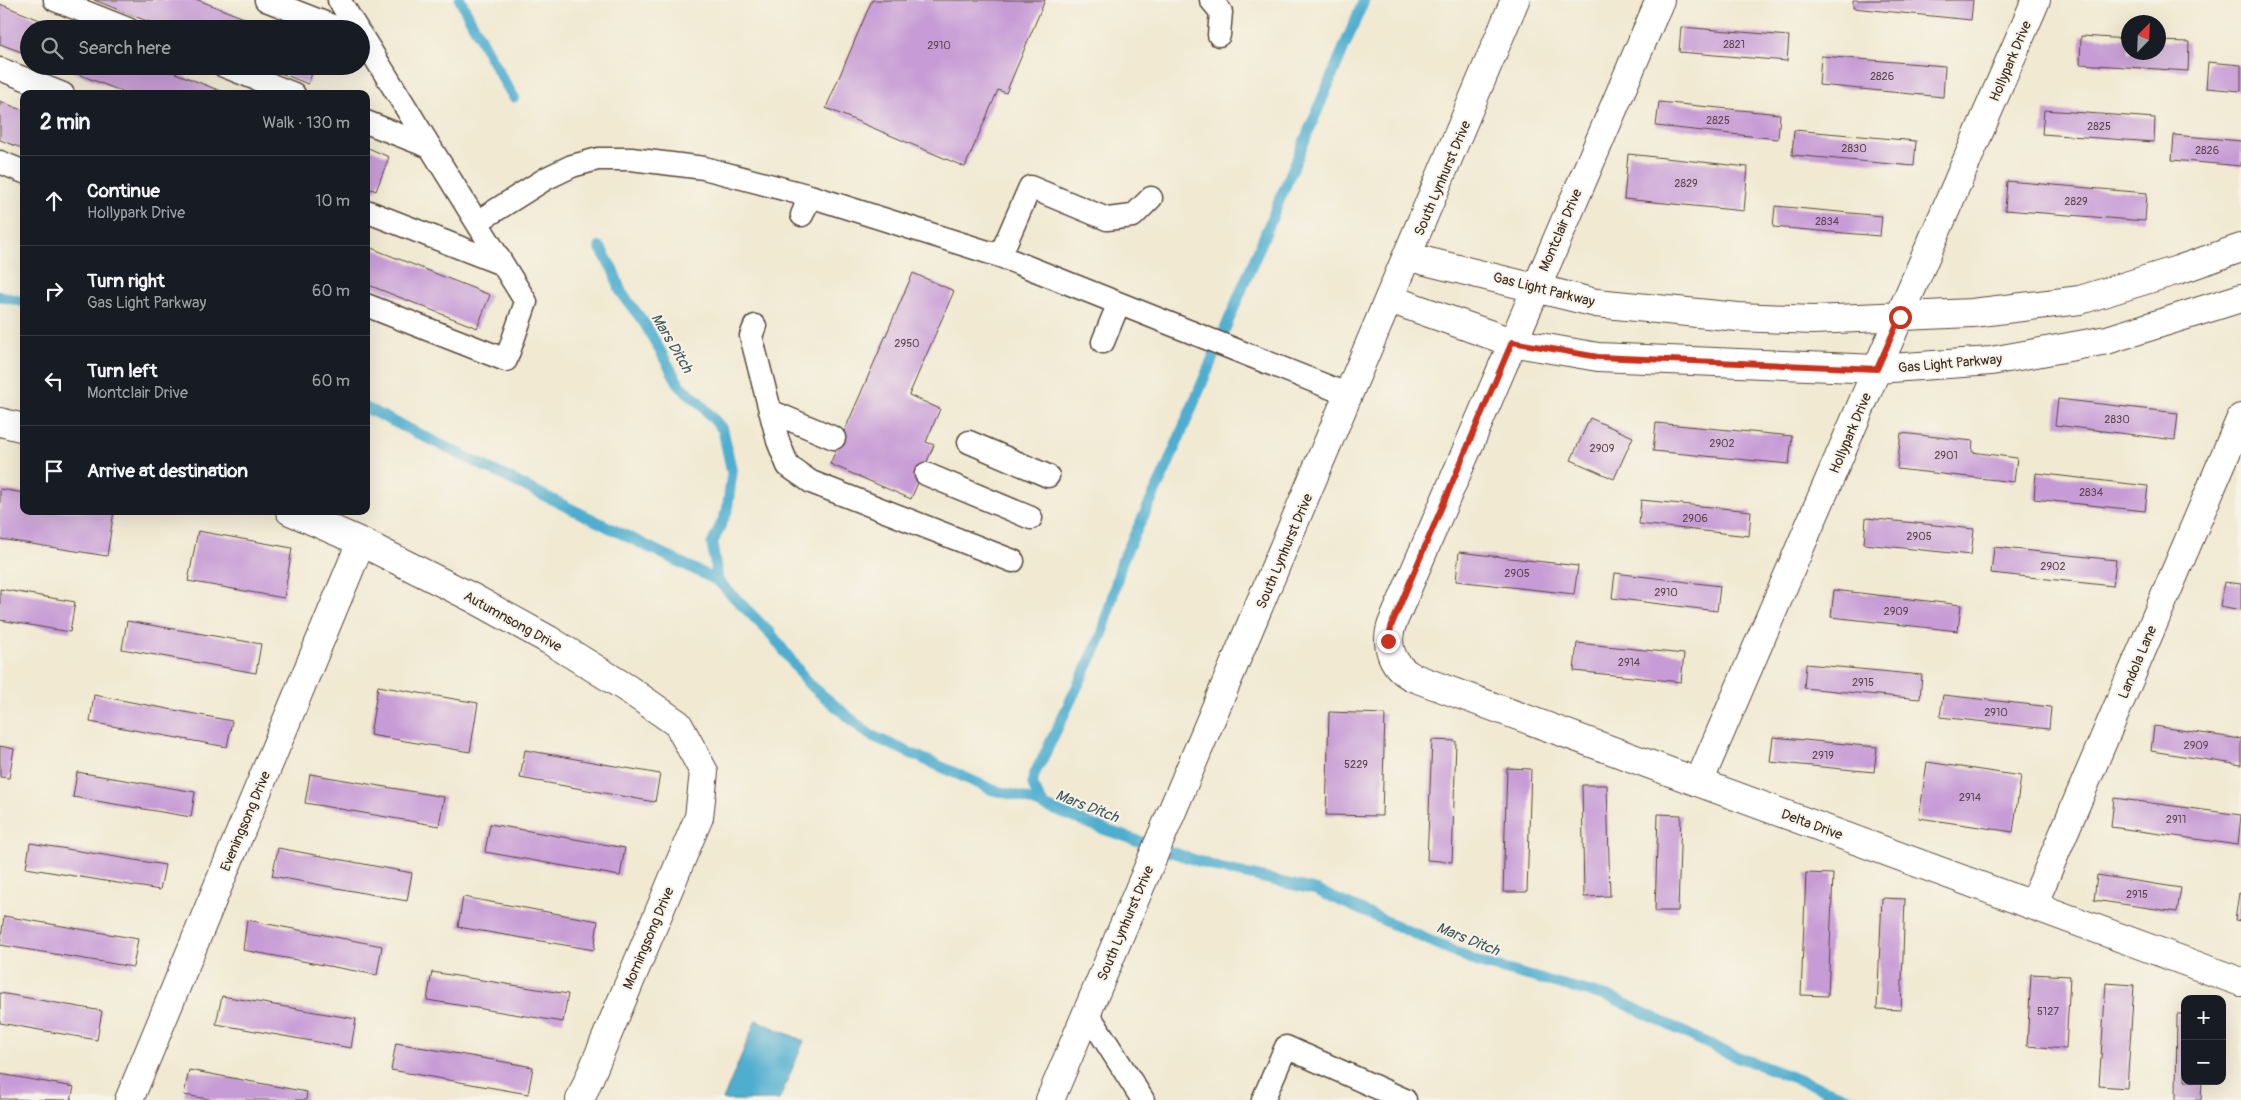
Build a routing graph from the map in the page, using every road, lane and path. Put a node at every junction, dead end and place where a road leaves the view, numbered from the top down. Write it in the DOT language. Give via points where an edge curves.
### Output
graph roads {
  1 [pos="54,0"];
  2 [pos="266,0"];
  3 [pos="339,0"];
  4 [pos="1211,0"];
  5 [pos="1515,0"];
  6 [pos="1660,0"];
  7 [pos="2036,0"];
  8 [pos="105,20"];
  9 [pos="317,20"];
  10 [pos="351,20"];
  11 [pos="1219,35"];
  12 [pos="370,51"];
  13 [pos="0,69"];
  14 [pos="246,75"];
  15 [pos="53,90"];
  16 [pos="284,90"];
  17 [pos="370,124"];
  18 [pos="430,147"];
  19 [pos="0,162"];
  20 [pos="20,170"];
  21 [pos="1151,198"];
  22 [pos="370,213"];
  23 [pos="477,222"];
  24 [pos="2241,248"];
  25 [pos="1000,256"];
  26 [pos="1408,256"];
  27 [pos="502,264"];
  28 [pos="1535,287"];
  29 [pos="2241,298"];
  30 [pos="1390,299"];
  31 [pos="1118,305"];
  32 [pos="370,307"];
  33 [pos="1900,317"];
  34 [pos="755,326"];
  35 [pos="1103,342"];
  36 [pos="1512,342"];
  37 [pos="1877,369"];
  38 [pos="1349,395"];
  39 [pos="770,411"];
  40 [pos="2241,418"];
  41 [pos="0,422"];
  42 [pos="20,427"];
  43 [pos="834,438"];
  44 [pos="969,442"];
  45 [pos="926,474"];
  46 [pos="1048,476"];
  47 [pos="299,515"];
  48 [pos="1031,518"];
  49 [pos="361,542"];
  50 [pos="1013,561"];
  51 [pos="1392,656"];
  52 [pos="704,772"];
  53 [pos="1699,782"];
  54 [pos="2032,905"];
  55 [pos="2241,982"];
  56 [pos="1087,1012"];
  57 [pos="129,1100"];
  58 [pos="580,1100"];
  59 [pos="1050,1100"];
  60 [pos="1143,1100"];
  61 [pos="1263,1100"];
  62 [pos="1405,1100"];
  1 -- 8 [label="lane"];
  2 -- 9 [label="lane"];
  3 -- 10 [label="lane"];
  4 -- 11 [label="lane" via="1221,12"];
  5 -- 26 [label="street, South Lynhurst Drive"];
  6 -- 28 [label="street, Montclair Drive"];
  7 -- 33 [label="street, Hollypark Drive"];
  12 -- 18 [label="lane"];
  13 -- 15 [label="lane"];
  14 -- 16 [label="lane"];
  17 -- 18 [label="lane"];
  18 -- 23 [label="lane"];
  19 -- 20 [label="lane"];
  21 -- 25 [label="lane" via="1132,216 1107,220 1030,187"];
  22 -- 27 [label="lane"];
  23 -- 25 [label="lane" via="546,178 572,166 598,159 631,159 704,168 806,205"];
  23 -- 27 [label="lane"];
  24 -- 33 [label="street, Gas Light Parkway" via="2080,300 1972,313"];
  25 -- 31 [label="lane"];
  26 -- 28 [label="street, Gas Light Parkway"];
  26 -- 30 [label="street, South Lynhurst Drive"];
  27 -- 32 [label="lane" via="526,302 506,360"];
  28 -- 33 [label="street, Gas Light Parkway" via="1596,302 1738,317 1813,320"];
  28 -- 36 [label="street, Montclair Drive"];
  29 -- 37 [label="street, Gas Light Parkway" via="2107,340 1991,361"];
  30 -- 36 [label="street, Gas Light Parkway"];
  30 -- 38 [label="street, South Lynhurst Drive"];
  31 -- 35 [label="lane"];
  31 -- 38 [label="lane"];
  33 -- 37 [label="street, Hollypark Drive"];
  34 -- 39 [label="lane" via="751,336"];
  36 -- 37 [label="street, Gas Light Parkway" via="1598,357"];
  36 -- 51 [label="street, Montclair Drive" via="1392,624 1388,641"];
  37 -- 53 [label="street, Hollypark Drive"];
  38 -- 56 [label="street, South Lynhurst Drive"];
  39 -- 43 [label="lane"];
  39 -- 50 [label="lane" via="788,466 811,482"];
  40 -- 54 [label="street, Landola Lane"];
  41 -- 42 [label="street"];
  44 -- 46 [label="lane"];
  45 -- 48 [label="lane"];
  47 -- 49 [label="street, Autumnsong Drive"];
  49 -- 52 [label="street, Autumnsong Drive" via="482,602 628,689 678,724"];
  49 -- 57 [label="street, Eveningsong Drive"];
  51 -- 53 [label="street, Delta Drive" via="1395,663 1415,678"];
  52 -- 58 [label="street, Morningsong Drive" via="699,816"];
  53 -- 54 [label="street, Delta Drive"];
  54 -- 55 [label="street, Delta Drive"];
  56 -- 59 [label="street, South Lynhurst Drive"];
  56 -- 60 [label="lane"];
  61 -- 62 [label="lane" via="1286,1047"];
}
